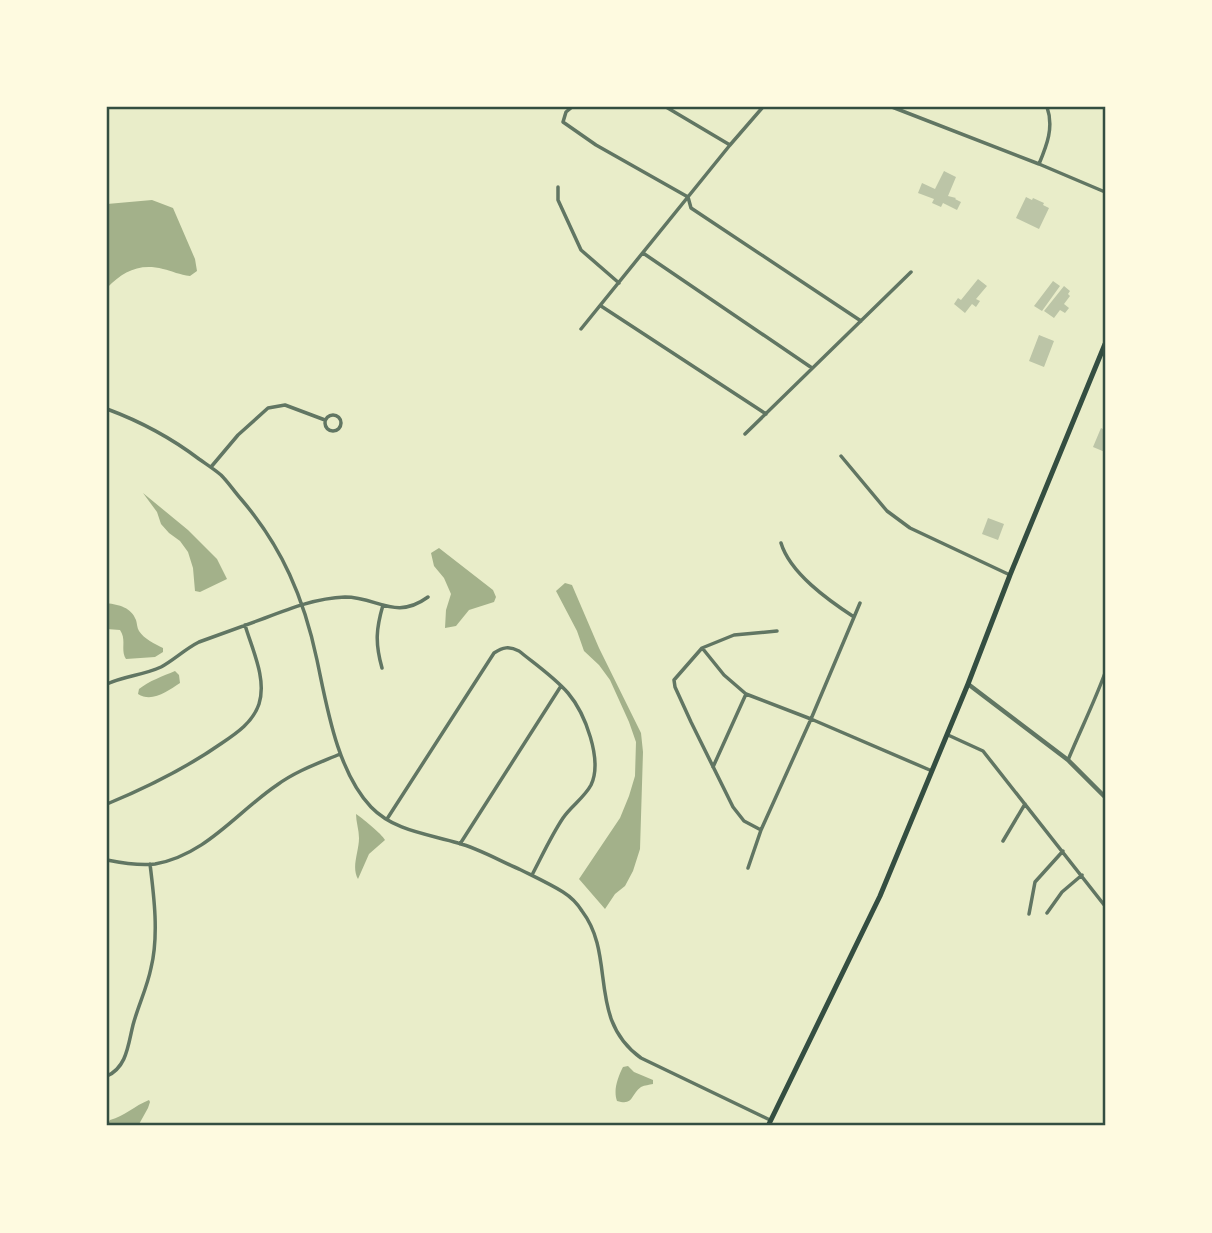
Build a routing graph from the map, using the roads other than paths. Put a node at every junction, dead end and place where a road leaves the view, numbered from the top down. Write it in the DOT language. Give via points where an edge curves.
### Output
graph roads {
  1 [pos="572,107"];
  2 [pos="666,107"];
  3 [pos="763,107"];
  4 [pos="891,107"];
  5 [pos="1047,107"];
  6 [pos="730,145"];
  7 [pos="1039,164"];
  8 [pos="558,187"];
  9 [pos="1105,192"];
  10 [pos="688,197"];
  11 [pos="643,253"];
  12 [pos="911,272"];
  13 [pos="619,284"];
  14 [pos="601,306"];
  15 [pos="861,321"];
  16 [pos="581,329"];
  17 [pos="1105,344"];
  18 [pos="811,368"];
  19 [pos="107,409"];
  20 [pos="766,414"];
  21 [pos="325,420"];
  22 [pos="745,434"];
  23 [pos="841,456"];
  24 [pos="211,467"];
  25 [pos="781,543"];
  26 [pos="1010,575"];
  27 [pos="428,597"];
  28 [pos="303,604"];
  29 [pos="860,604"];
  30 [pos="383,605"];
  31 [pos="854,617"];
  32 [pos="245,625"];
  33 [pos="777,631"];
  34 [pos="702,648"];
  35 [pos="382,668"];
  36 [pos="1105,673"];
  37 [pos="107,684"];
  38 [pos="968,684"];
  39 [pos="561,686"];
  40 [pos="746,694"];
  41 [pos="811,719"];
  42 [pos="946,734"];
  43 [pos="340,754"];
  44 [pos="1068,760"];
  45 [pos="713,766"];
  46 [pos="932,771"];
  47 [pos="1105,797"];
  48 [pos="107,804"];
  49 [pos="1025,804"];
  50 [pos="387,819"];
  51 [pos="761,830"];
  52 [pos="1003,841"];
  53 [pos="460,844"];
  54 [pos="1063,851"];
  55 [pos="107,860"];
  56 [pos="150,864"];
  57 [pos="748,868"];
  58 [pos="532,875"];
  59 [pos="1082,875"];
  60 [pos="1105,906"];
  61 [pos="1047,913"];
  62 [pos="1029,914"];
  63 [pos="107,1076"];
  64 [pos="769,1123"];
  1 -- 10 [label="street" via="563,122"];
  2 -- 6 [label="street"];
  3 -- 6 [label="street"];
  4 -- 7 [label="street"];
  5 -- 7 [label="street" via="1048,144"];
  6 -- 10 [label="street"];
  7 -- 9 [label="street"];
  8 -- 13 [label="street" via="558,200 581,250"];
  10 -- 11 [label="street"];
  10 -- 15 [label="street" via="691,208"];
  11 -- 13 [label="street"];
  11 -- 18 [label="street"];
  12 -- 15 [label="street"];
  13 -- 14 [label="street"];
  14 -- 16 [label="street"];
  14 -- 20 [label="street"];
  15 -- 18 [label="street"];
  17 -- 26 [label="main road"];
  18 -- 20 [label="street"];
  19 -- 24 [label="street" via="177,442"];
  20 -- 22 [label="street"];
  21 -- 21 [label="street" via="331,431 341,425 337,415 330,414"];
  21 -- 24 [label="street" via="285,405 268,408"];
  23 -- 26 [label="street" via="887,511 910,528"];
  24 -- 28 [label="street" via="272,539"];
  25 -- 31 [label="street" via="785,555 821,595"];
  26 -- 38 [label="main road"];
  27 -- 30 [label="street" via="406,608"];
  28 -- 30 [label="street" via="347,597"];
  28 -- 32 [label="street"];
  28 -- 43 [label="street"];
  29 -- 31 [label="street"];
  30 -- 35 [label="street" via="376,644"];
  31 -- 41 [label="street"];
  32 -- 37 [label="street" via="188,647 148,672"];
  32 -- 48 [label="street" via="261,687 259,705 246,726 189,766"];
  33 -- 34 [label="street" via="734,635"];
  34 -- 40 [label="street"];
  34 -- 45 [label="street" via="674,680"];
  36 -- 44 [label="street"];
  38 -- 42 [label="main road"];
  38 -- 44 [label="street"];
  39 -- 50 [label="street" via="511,647 494,653"];
  39 -- 53 [label="street"];
  39 -- 58 [label="street" via="585,723 595,769 592,782 559,824"];
  40 -- 41 [label="street"];
  40 -- 45 [label="street"];
  41 -- 46 [label="street"];
  41 -- 51 [label="street"];
  42 -- 46 [label="main road"];
  42 -- 49 [label="street" via="983,751"];
  43 -- 50 [label="street" via="365,800"];
  43 -- 56 [label="street" via="277,784 202,845"];
  44 -- 47 [label="street"];
  45 -- 51 [label="street" via="738,815"];
  46 -- 64 [label="main road" via="858,944"];
  49 -- 52 [label="street"];
  49 -- 54 [label="street"];
  50 -- 53 [label="street" via="402,828"];
  51 -- 57 [label="street"];
  53 -- 58 [label="street"];
  54 -- 59 [label="street"];
  54 -- 62 [label="street" via="1035,882"];
  55 -- 56 [label="street"];
  56 -- 63 [label="street" via="155,911 152,965 125,1058"];
  58 -- 64 [label="street" via="572,899 592,924 608,1012 631,1051"];
  59 -- 60 [label="street"];
  59 -- 61 [label="street"];
}
